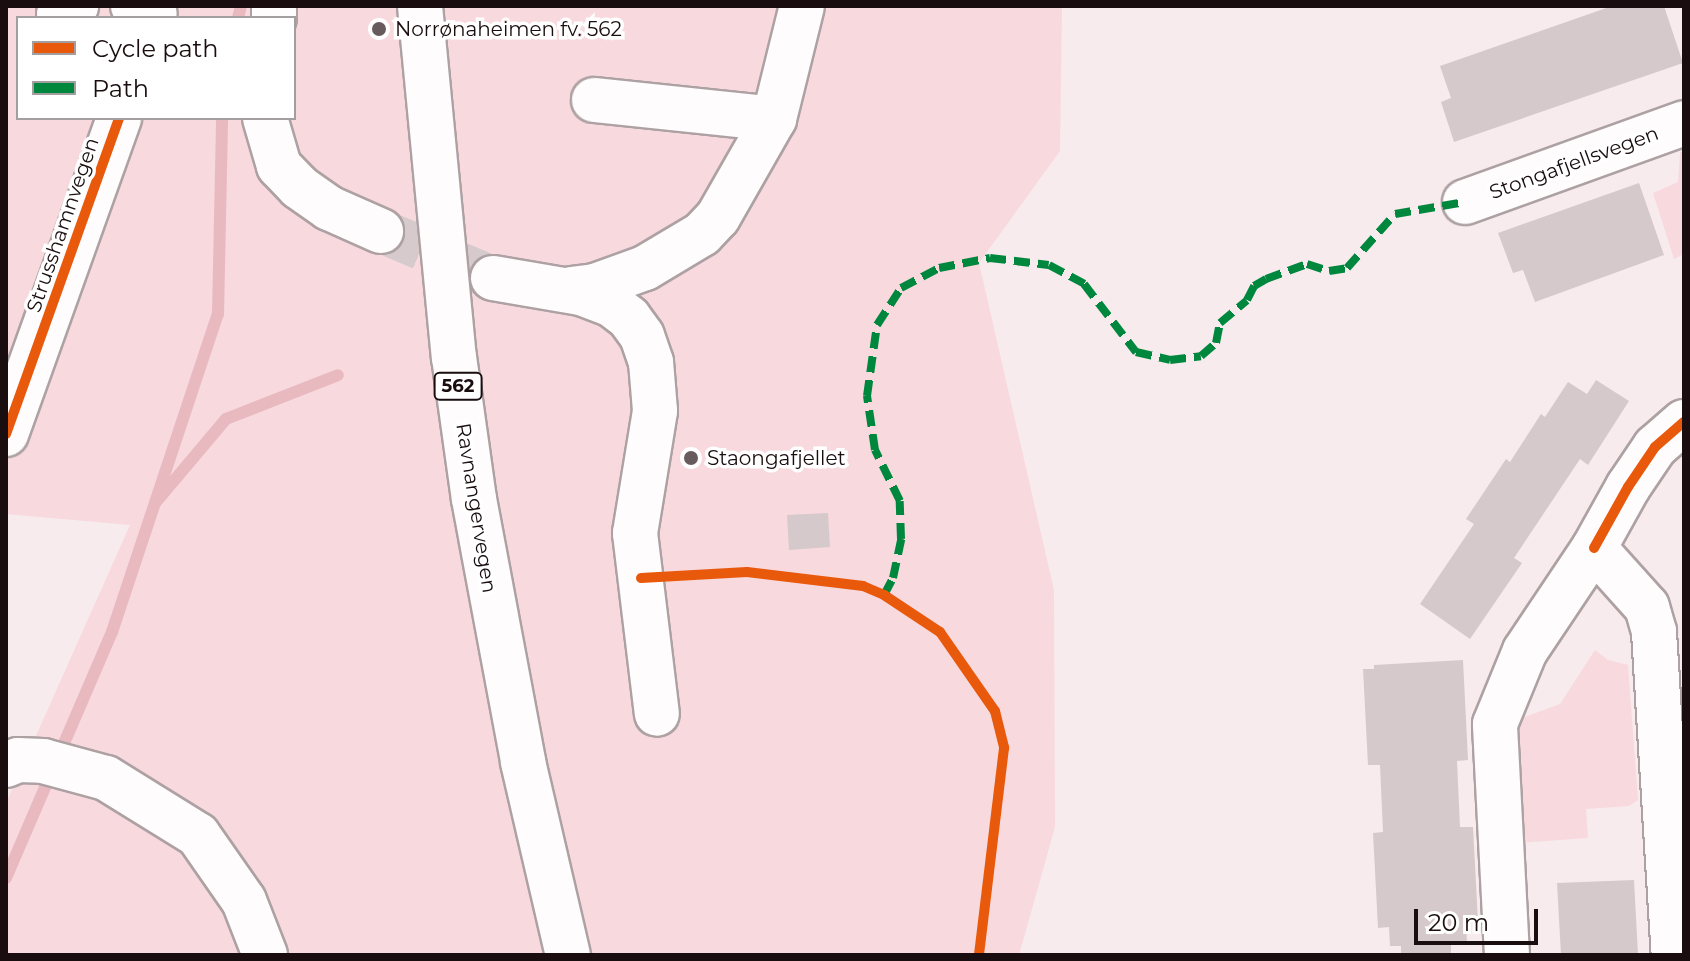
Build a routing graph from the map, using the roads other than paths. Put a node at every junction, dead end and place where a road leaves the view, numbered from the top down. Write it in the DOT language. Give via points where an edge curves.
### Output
graph roads {
  1 [pos="420,6"];
  2 [pos="802,6"];
  3 [pos="594,100"];
  4 [pos="774,119"];
  5 [pos="118,120"];
  6 [pos="266,120"];
  7 [pos="1684,123"];
  8 [pos="1465,202"];
  9 [pos="381,231"];
  10 [pos="493,278"];
  11 [pos="571,289"];
  12 [pos="1684,422"];
  13 [pos="6,434"];
  14 [pos="1594,548"];
  15 [pos="657,714"];
  16 [pos="6,765"];
  17 [pos="265,955"];
  18 [pos="568,955"];
  19 [pos="1507,955"];
  20 [pos="1674,955"];
  1 -- 18 [label="main road, Ravnangervegen / 562" via="454,357 474,499 523,762"];
  2 -- 4 [label="main road"];
  3 -- 4 [label="main road"];
  4 -- 11 [label="main road" via="732,198 702,234 619,279"];
  5 -- 13 [label="main road, Strusshamnvegen"];
  6 -- 9 [label="main road" via="279,166 299,187 329,208"];
  7 -- 8 [label="main road, Stongafjellsvegen"];
  10 -- 11 [label="main road"];
  11 -- 15 [label="main road" via="612,305 629,318 651,362 655,411 635,533"];
  12 -- 14 [label="main road" via="1655,447"];
  14 -- 19 [label="main road" via="1525,651 1495,724"];
  14 -- 20 [label="main road" via="1647,607 1654,632"];
  16 -- 17 [label="main road" via="43,761 106,778 198,835 244,901"];
}
